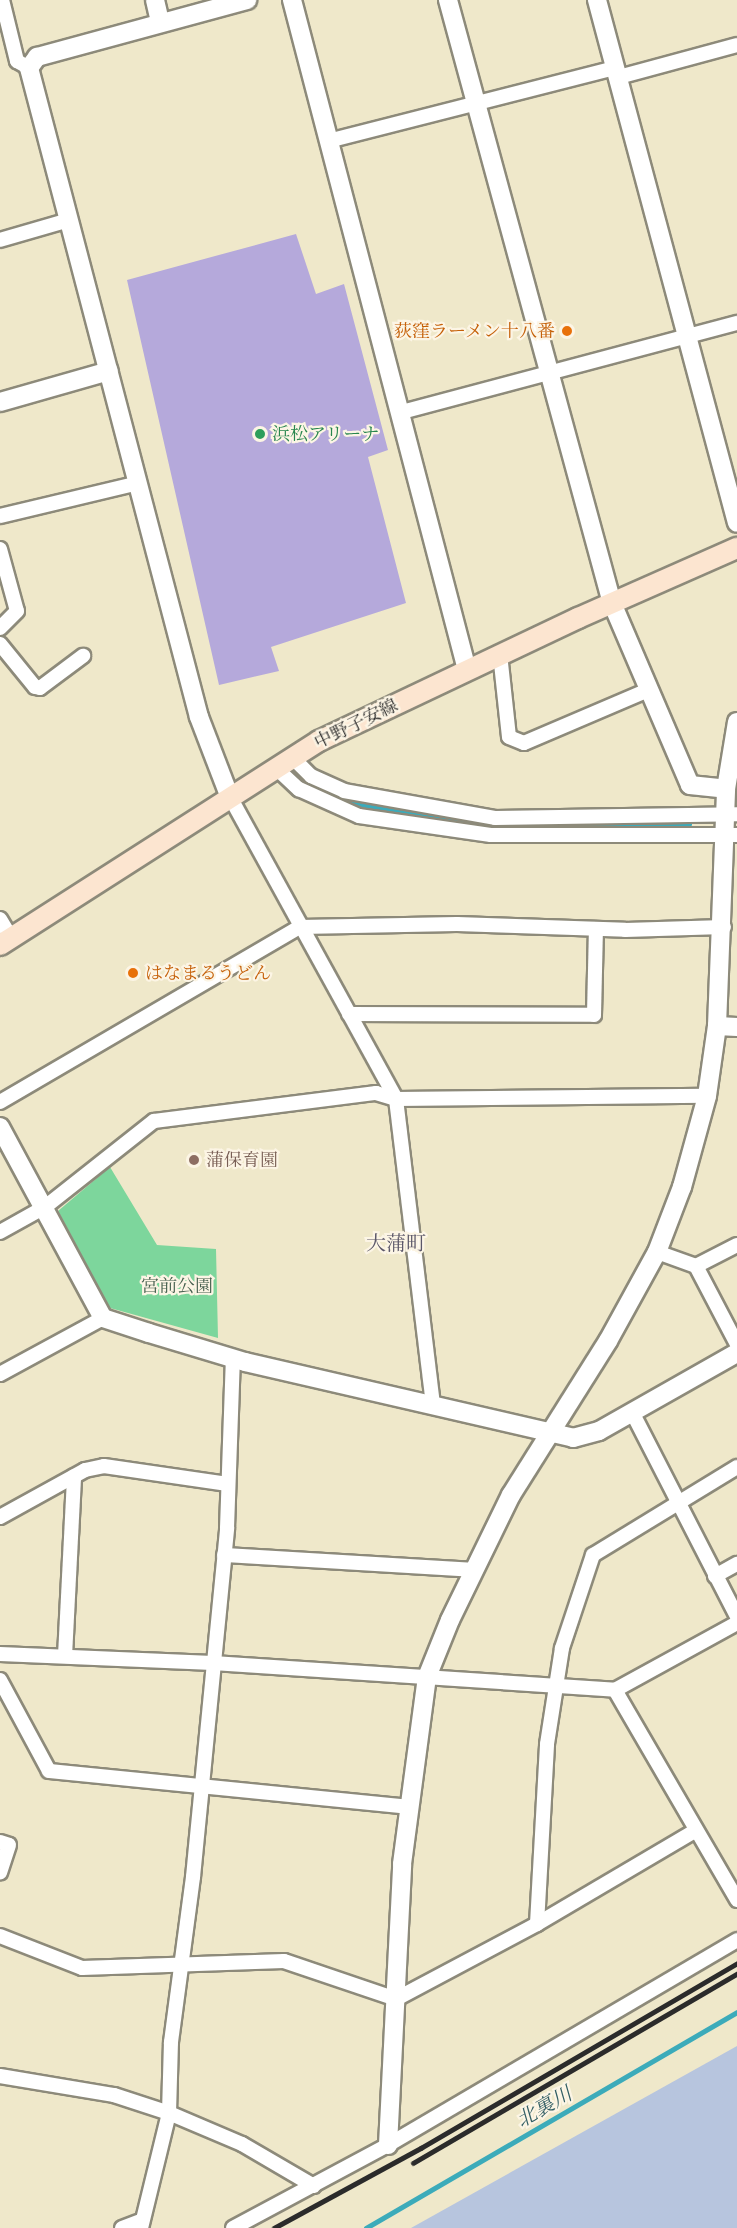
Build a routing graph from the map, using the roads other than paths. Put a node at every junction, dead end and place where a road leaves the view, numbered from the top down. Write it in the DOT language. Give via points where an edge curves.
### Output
graph roads {
  1 [pos="2,0"];
  2 [pos="155,0"];
  3 [pos="247,0"];
  4 [pos="292,0"];
  5 [pos="448,0"];
  6 [pos="597,0"];
  7 [pos="160,21"];
  8 [pos="737,45"];
  9 [pos="29,68"];
  10 [pos="617,73"];
  11 [pos="475,104"];
  12 [pos="328,141"];
  13 [pos="69,220"];
  14 [pos="0,240"];
  15 [pos="737,323"];
  16 [pos="687,336"];
  17 [pos="109,371"];
  18 [pos="547,373"];
  19 [pos="0,402"];
  20 [pos="402,412"];
  21 [pos="138,483"];
  22 [pos="0,516"];
  23 [pos="737,523"];
  24 [pos="0,549"];
  25 [pos="737,549"];
  26 [pos="612,603"];
  27 [pos="0,628"];
  28 [pos="0,644"];
  29 [pos="500,654"];
  30 [pos="83,656"];
  31 [pos="467,670"];
  32 [pos="648,690"];
  33 [pos="737,722"];
  34 [pos="735,752"];
  35 [pos="292,757"];
  36 [pos="274,767"];
  37 [pos="726,789"];
  38 [pos="229,795"];
  39 [pos="731,813"];
  40 [pos="731,835"];
  41 [pos="0,919"];
  42 [pos="300,927"];
  43 [pos="724,927"];
  44 [pos="596,929"];
  45 [pos="5,941"];
  46 [pos="350,1014"];
  47 [pos="717,1026"];
  48 [pos="737,1027"];
  49 [pos="707,1096"];
  50 [pos="396,1099"];
  51 [pos="0,1102"];
  52 [pos="0,1127"];
  53 [pos="45,1207"];
  54 [pos="0,1232"];
  55 [pos="737,1245"];
  56 [pos="657,1252"];
  57 [pos="696,1266"];
  58 [pos="103,1318"];
  59 [pos="737,1344"];
  60 [pos="737,1353"];
  61 [pos="232,1358"];
  62 [pos="0,1374"];
  63 [pos="433,1404"];
  64 [pos="632,1412"];
  65 [pos="552,1433"];
  66 [pos="737,1467"];
  67 [pos="74,1476"];
  68 [pos="228,1484"];
  69 [pos="677,1502"];
  70 [pos="0,1517"];
  71 [pos="224,1555"];
  72 [pos="737,1564"];
  73 [pos="473,1570"];
  74 [pos="715,1576"];
  75 [pos="737,1616"];
  76 [pos="737,1623"];
  77 [pos="0,1654"];
  78 [pos="65,1656"];
  79 [pos="213,1663"];
  80 [pos="427,1677"];
  81 [pos="0,1680"];
  82 [pos="557,1686"];
  83 [pos="615,1690"];
  84 [pos="201,1788"];
  85 [pos="408,1807"];
  86 [pos="695,1831"];
  87 [pos="0,1842"];
  88 [pos="0,1873"];
  89 [pos="737,1900"];
  90 [pos="537,1924"];
  91 [pos="0,1936"];
  92 [pos="737,1940"];
  93 [pos="182,1962"];
  94 [pos="396,1999"];
  95 [pos="0,2076"];
  96 [pos="169,2113"];
  97 [pos="388,2145"];
  98 [pos="314,2186"];
  99 [pos="140,2225"];
  100 [pos="122,2228"];
  101 [pos="233,2228"];
  1 -- 9 [label="street" via="17,61"];
  2 -- 7 [label="street"];
  3 -- 7 [label="street"];
  4 -- 12 [label="street"];
  5 -- 11 [label="street"];
  6 -- 10 [label="street"];
  7 -- 9 [label="street" via="37,57"];
  8 -- 10 [label="street"];
  9 -- 13 [label="street"];
  10 -- 11 [label="street"];
  10 -- 16 [label="street"];
  11 -- 12 [label="street"];
  11 -- 18 [label="street"];
  12 -- 20 [label="street"];
  13 -- 14 [label="street"];
  13 -- 17 [label="street"];
  15 -- 16 [label="street"];
  16 -- 18 [label="street"];
  16 -- 23 [label="street"];
  17 -- 19 [label="street"];
  17 -- 21 [label="street"];
  18 -- 20 [label="street"];
  18 -- 26 [label="street"];
  20 -- 31 [label="street"];
  21 -- 22 [label="street"];
  21 -- 38 [label="street" via="199,717 221,784"];
  24 -- 27 [label="street" via="17,611"];
  25 -- 26 [label="main road, 中野子安線"];
  26 -- 29 [label="main road, 中野子安線"];
  26 -- 32 [label="street"];
  28 -- 30 [label="street" via="35,687 40,688"];
  29 -- 31 [label="main road, 中野子安線"];
  29 -- 32 [label="street" via="509,738 524,743"];
  31 -- 35 [label="main road, 中野子安線"];
  32 -- 37 [label="street" via="690,785"];
  33 -- 34 [label="street"];
  34 -- 37 [label="street"];
  35 -- 36 [label="main road, 中野子安線"];
  35 -- 39 [label="street" via="311,776 344,791 495,818"];
  36 -- 38 [label="main road, 中野子安線"];
  36 -- 40 [label="street" via="299,789 359,816 491,836"];
  37 -- 39 [label="street"];
  38 -- 42 [label="street"];
  38 -- 45 [label="main road, 中野子安線"];
  39 -- 40 [label="street"];
  40 -- 43 [label="street"];
  41 -- 45 [label="street"];
  42 -- 44 [label="street" via="457,924"];
  42 -- 46 [label="street"];
  42 -- 51 [label="street"];
  43 -- 44 [label="street"];
  43 -- 47 [label="street"];
  44 -- 46 [label="street" via="594,1015"];
  46 -- 50 [label="street"];
  47 -- 48 [label="street"];
  47 -- 49 [label="street"];
  49 -- 50 [label="street"];
  49 -- 56 [label="street" via="682,1187"];
  50 -- 53 [label="street" via="376,1093 154,1121"];
  50 -- 63 [label="street"];
  52 -- 53 [label="street"];
  53 -- 54 [label="street"];
  53 -- 58 [label="street"];
  55 -- 57 [label="street"];
  56 -- 57 [label="street"];
  56 -- 65 [label="street"];
  57 -- 59 [label="street"];
  58 -- 61 [label="street"];
  58 -- 62 [label="street"];
  60 -- 64 [label="street"];
  61 -- 63 [label="street"];
  61 -- 68 [label="street"];
  63 -- 65 [label="street"];
  64 -- 65 [label="street" via="582,1436"];
  64 -- 69 [label="street"];
  65 -- 73 [label="street" via="511,1495"];
  66 -- 69 [label="street"];
  67 -- 68 [label="street" via="105,1466"];
  67 -- 70 [label="street"];
  67 -- 78 [label="street"];
  68 -- 71 [label="street"];
  69 -- 74 [label="street"];
  69 -- 82 [label="street" via="593,1555 562,1648"];
  71 -- 73 [label="street"];
  71 -- 79 [label="street"];
  72 -- 74 [label="street"];
  73 -- 80 [label="street"];
  74 -- 75 [label="street"];
  76 -- 83 [label="street"];
  77 -- 78 [label="street"];
  78 -- 79 [label="street"];
  79 -- 80 [label="street"];
  79 -- 84 [label="street"];
  80 -- 82 [label="street"];
  80 -- 85 [label="street"];
  81 -- 84 [label="street" via="49,1771"];
  82 -- 83 [label="street"];
  82 -- 90 [label="street" via="547,1744"];
  83 -- 86 [label="street"];
  84 -- 85 [label="street"];
  84 -- 93 [label="street"];
  85 -- 94 [label="street"];
  86 -- 89 [label="street"];
  86 -- 90 [label="street"];
  87 -- 88 [label="street" via="9,1845"];
  90 -- 94 [label="street"];
  91 -- 93 [label="street" via="82,1968"];
  92 -- 97 [label="street"];
  93 -- 94 [label="street" via="284,1961"];
  93 -- 96 [label="street" via="171,2042"];
  94 -- 97 [label="street"];
  95 -- 96 [label="street" via="114,2094"];
  96 -- 98 [label="street" via="242,2144"];
  96 -- 99 [label="street"];
  97 -- 98 [label="street"];
  98 -- 101 [label="street"];
  99 -- 100 [label="street"];
}
